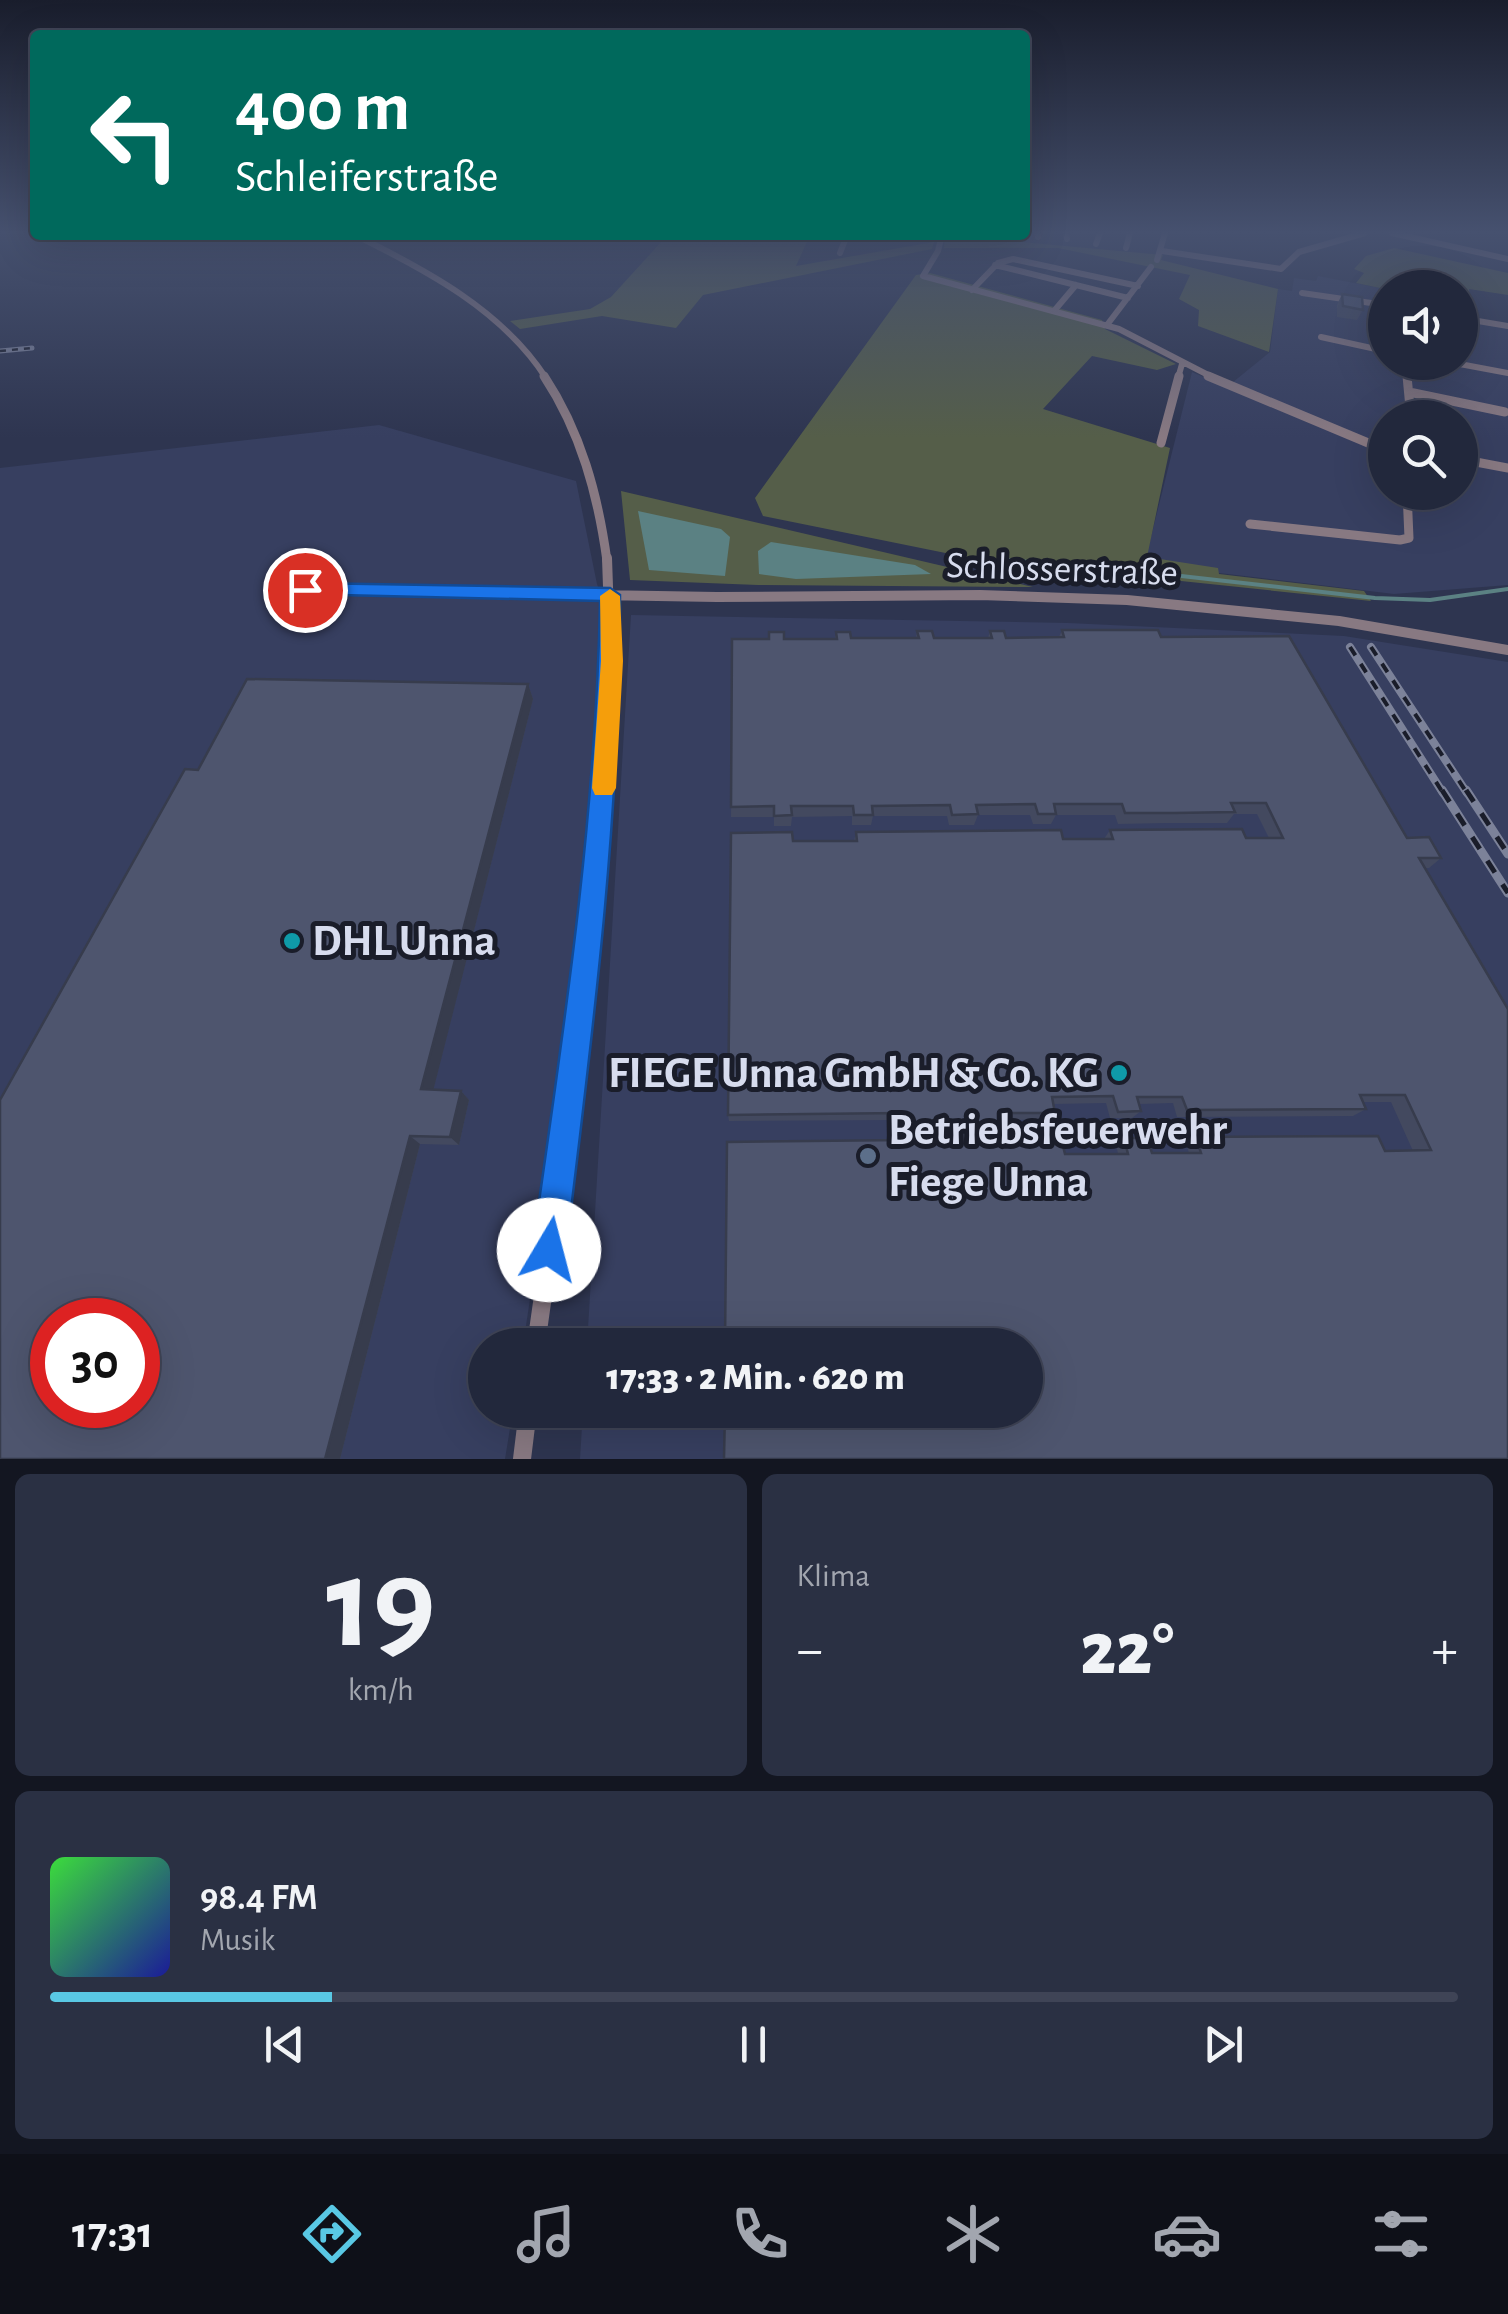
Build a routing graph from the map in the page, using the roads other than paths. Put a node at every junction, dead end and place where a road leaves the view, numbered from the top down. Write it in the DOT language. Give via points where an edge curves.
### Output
graph roads {
  1 [pos="471,301"];
  2 [pos="1017,301"];
  3 [pos="1062,301"];
  4 [pos="1126,301"];
  5 [pos="1054,310"];
  6 [pos="1478,321"];
  7 [pos="1107,325"];
  8 [pos="1508,326"];
  9 [pos="1320,337"];
  10 [pos="1368,347"];
  11 [pos="1182,364"];
  12 [pos="1478,367"];
  13 [pos="1508,373"];
  14 [pos="1408,380"];
  15 [pos="1409,392"];
  16 [pos="1410,400"];
  17 [pos="1505,412"];
  18 [pos="1161,442"];
  19 [pos="1368,443"];
  20 [pos="1478,462"];
  21 [pos="1508,468"];
  22 [pos="1408,510"];
  23 [pos="1250,524"];
  24 [pos="305,590"];
  25 [pos="610,595"];
  26 [pos="1508,650"];
  27 [pos="538,1328"];
  28 [pos="526,1428"];
  29 [pos="522,1459"];
  1 -- 25 [label="street" via="515,340 570,420 590,473"];
  2 -- 5 [label="street"];
  3 -- 5 [label="street"];
  4 -- 7 [label="street"];
  5 -- 7 [label="street"];
  6 -- 8 [label="street"];
  7 -- 11 [label="street"];
  9 -- 10 [label="street"];
  11 -- 18 [label="street"];
  11 -- 19 [label="street"];
  12 -- 13 [label="street"];
  14 -- 15 [label="street"];
  15 -- 16 [label="street"];
  15 -- 17 [label="street"];
  20 -- 21 [label="street"];
  22 -- 23 [label="street" via="1409,538 1400,540"];
  24 -- 25 [label="street"];
  25 -- 26 [label="street, Schlosserstraße" via="1127,600 1339,621"];
  25 -- 27 [label="street" via="609,723 592,927"];
  28 -- 29 [label="street"];
}
